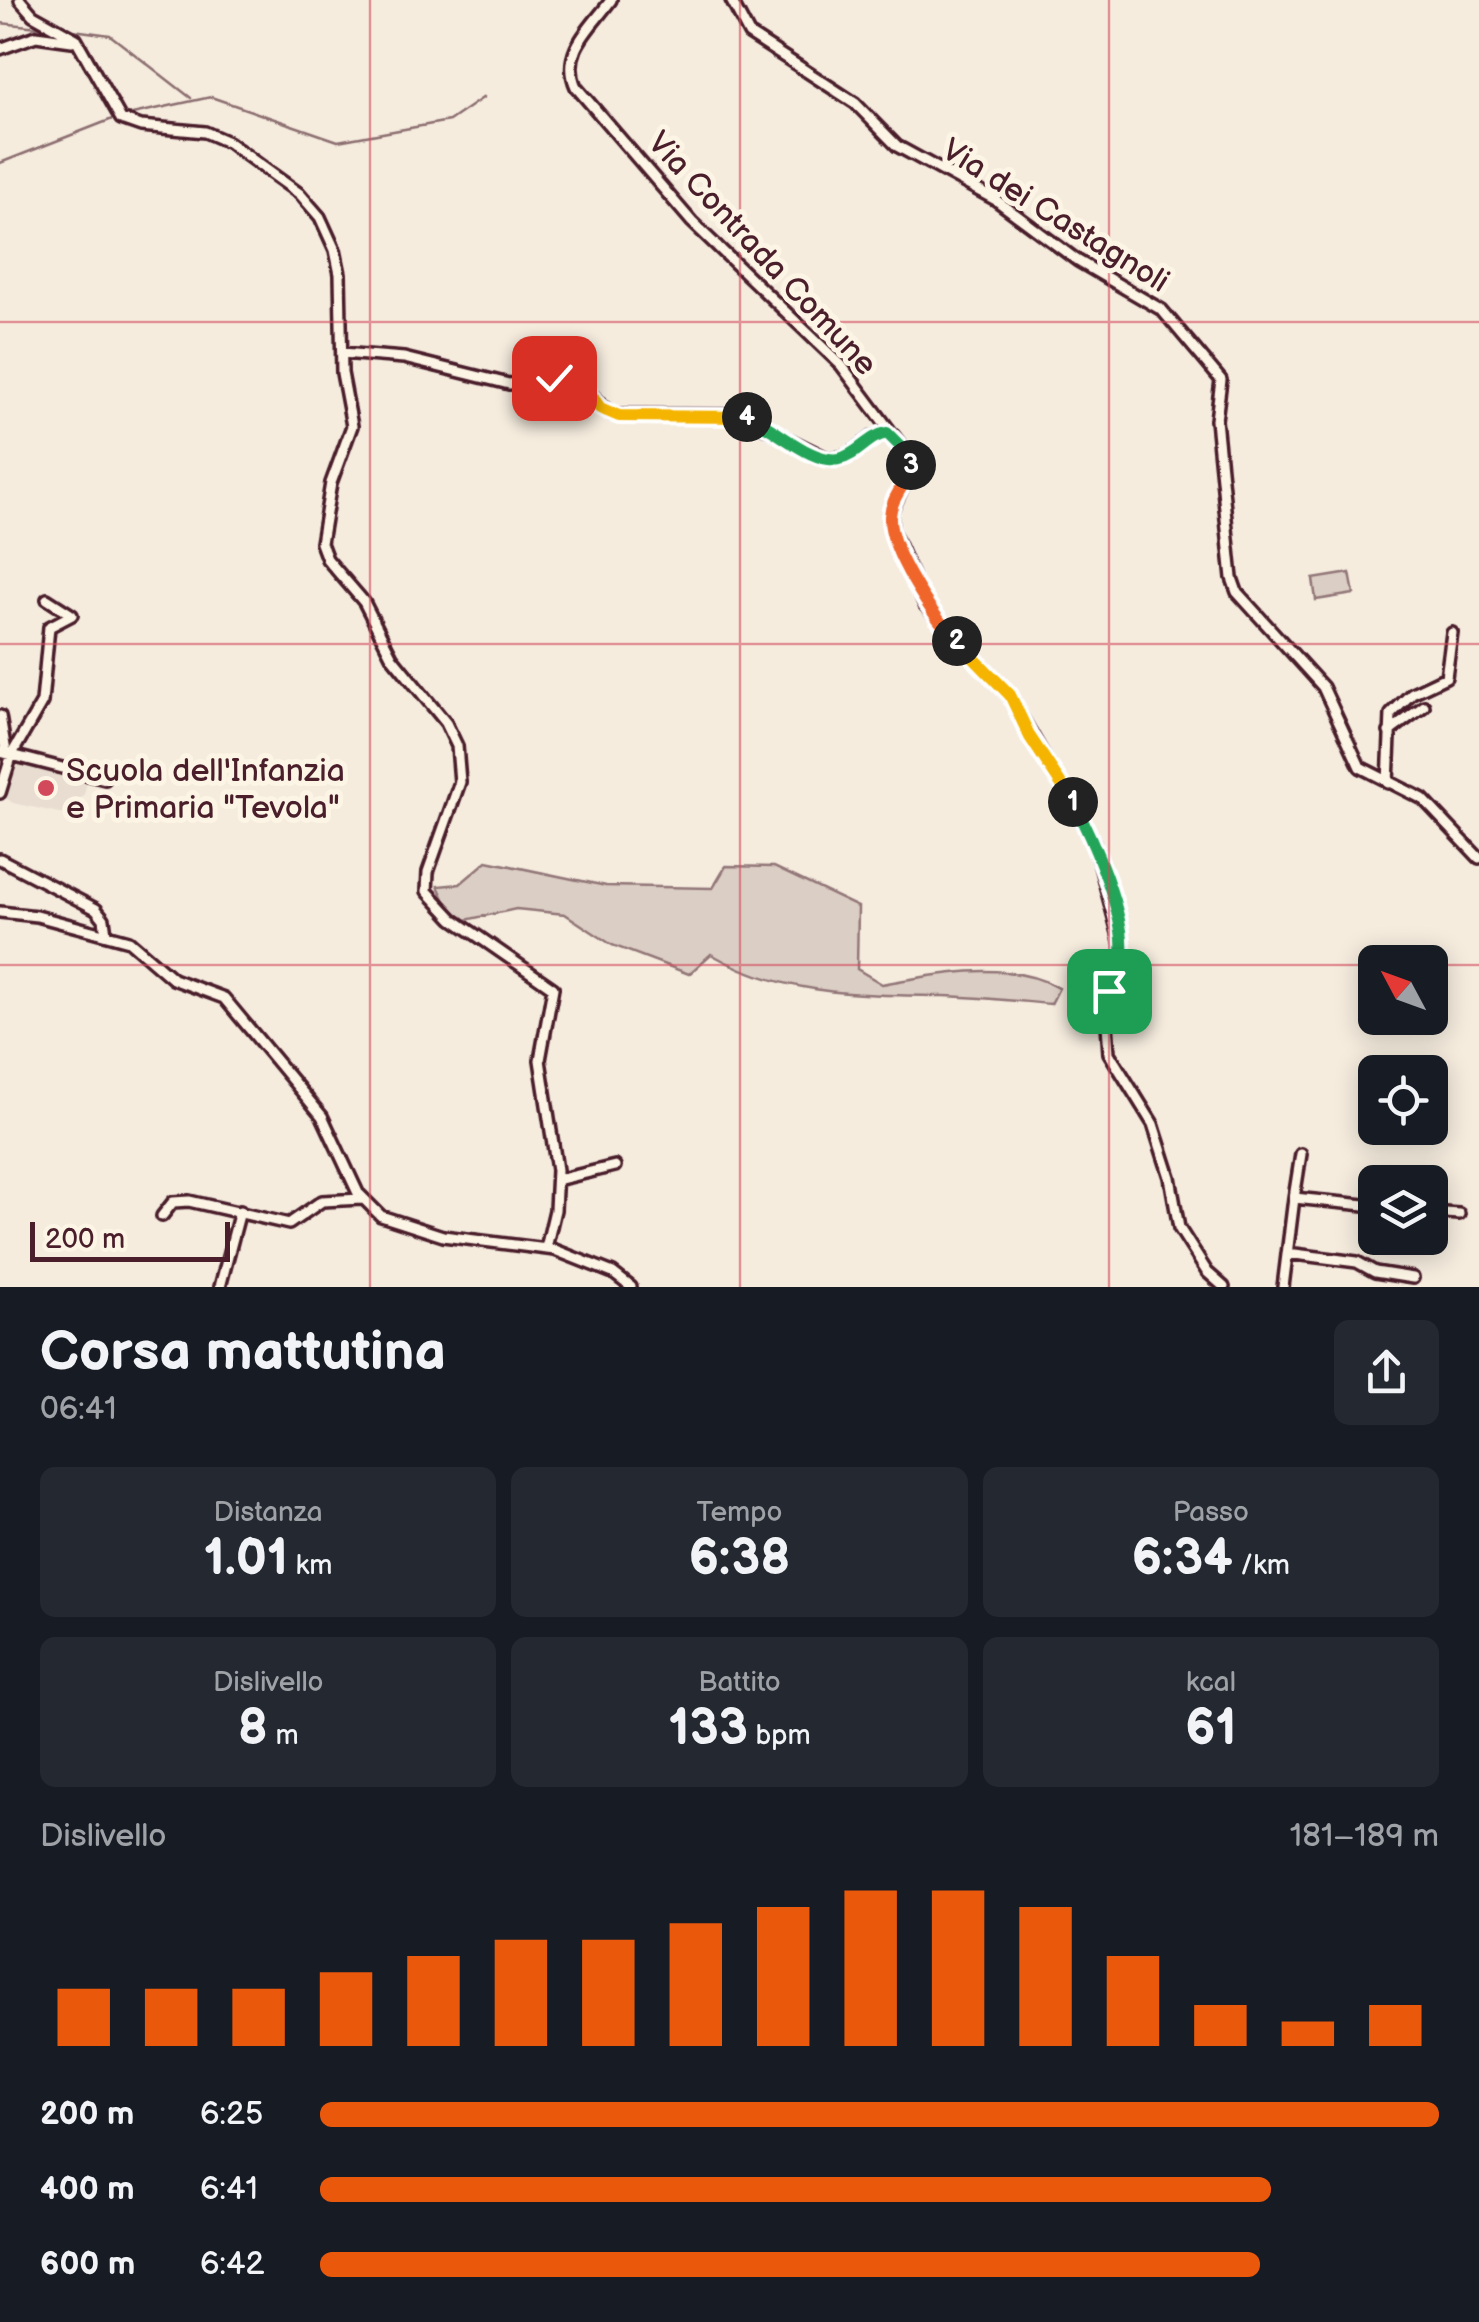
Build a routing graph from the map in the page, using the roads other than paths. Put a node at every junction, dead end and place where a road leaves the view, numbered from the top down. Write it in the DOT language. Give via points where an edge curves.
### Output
graph roads {
  1 [pos="20,0"];
  2 [pos="611,0"];
  3 [pos="731,0"];
  4 [pos="79,44"];
  5 [pos="0,48"];
  6 [pos="342,353"];
  7 [pos="887,433"];
  8 [pos="46,599"];
  9 [pos="1452,633"];
  10 [pos="1424,706"];
  11 [pos="0,716"];
  12 [pos="1389,732"];
  13 [pos="6,753"];
  14 [pos="106,779"];
  15 [pos="1388,782"];
  16 [pos="0,794"];
  17 [pos="1479,858"];
  18 [pos="0,859"];
  19 [pos="0,912"];
  20 [pos="106,934"];
  21 [pos="1301,1154"];
  22 [pos="615,1166"];
  23 [pos="558,1180"];
  24 [pos="1294,1198"];
  25 [pos="362,1199"];
  26 [pos="1358,1204"];
  27 [pos="240,1212"];
  28 [pos="1448,1213"];
  29 [pos="1459,1214"];
  30 [pos="162,1216"];
  31 [pos="546,1248"];
  32 [pos="1287,1254"];
  33 [pos="1413,1278"];
  34 [pos="220,1287"];
  35 [pos="631,1287"];
  36 [pos="1224,1287"];
  37 [pos="1283,1287"];
  1 -- 4 [label="street" via="32,16"];
  2 -- 7 [label="street, Via Contrada Comune" via="575,48 571,70 578,90 692,222 836,360"];
  3 -- 15 [label="street, Via dei Castagnoli" via="750,34 854,103 897,146 996,200 1081,263 1160,308 1219,374 1216,424 1234,587 1323,687 1359,766"];
  4 -- 5 [label="street" via="38,36"];
  4 -- 6 [label="street" via="123,121 223,139 314,208 340,268"];
  6 -- 7 [label="street" via="404,358 509,384 575,377 610,414 738,415 827,458 844,457"];
  6 -- 23 [label="street" via="352,426 329,488 323,551 360,596 392,656 446,722 458,751 460,784 427,891 453,919 553,988 540,1060"];
  7 -- 36 [label="street, Via Contrada Comune" via="911,461 890,518 922,601 1010,695 1098,852 1122,948 1106,1010 1109,1053 1153,1124 1179,1228"];
  8 -- 13 [label="street" via="72,614 48,628 42,698"];
  9 -- 12 [label="street" via="1448,675 1408,696 1391,714"];
  10 -- 12 [label="street"];
  11 -- 13 [label="street"];
  12 -- 15 [label="street"];
  13 -- 14 [label="street"];
  13 -- 16 [label="street"];
  15 -- 17 [label="street, Via dei Castagnoli" via="1426,801"];
  18 -- 20 [label="street" via="96,909"];
  19 -- 20 [label="street"];
  20 -- 25 [label="street" via="138,945 173,980 228,1002 324,1120"];
  21 -- 24 [label="street"];
  22 -- 23 [label="street"];
  23 -- 31 [label="street"];
  24 -- 26 [label="street"];
  24 -- 32 [label="street"];
  25 -- 27 [label="street" via="322,1201 289,1224"];
  25 -- 31 [label="street" via="384,1218 432,1233"];
  27 -- 30 [label="street" via="179,1201"];
  27 -- 34 [label="street"];
  28 -- 29 [label="street"];
  31 -- 35 [label="street" via="609,1271"];
  32 -- 33 [label="street" via="1358,1262 1372,1272"];
  32 -- 37 [label="street"];
}
